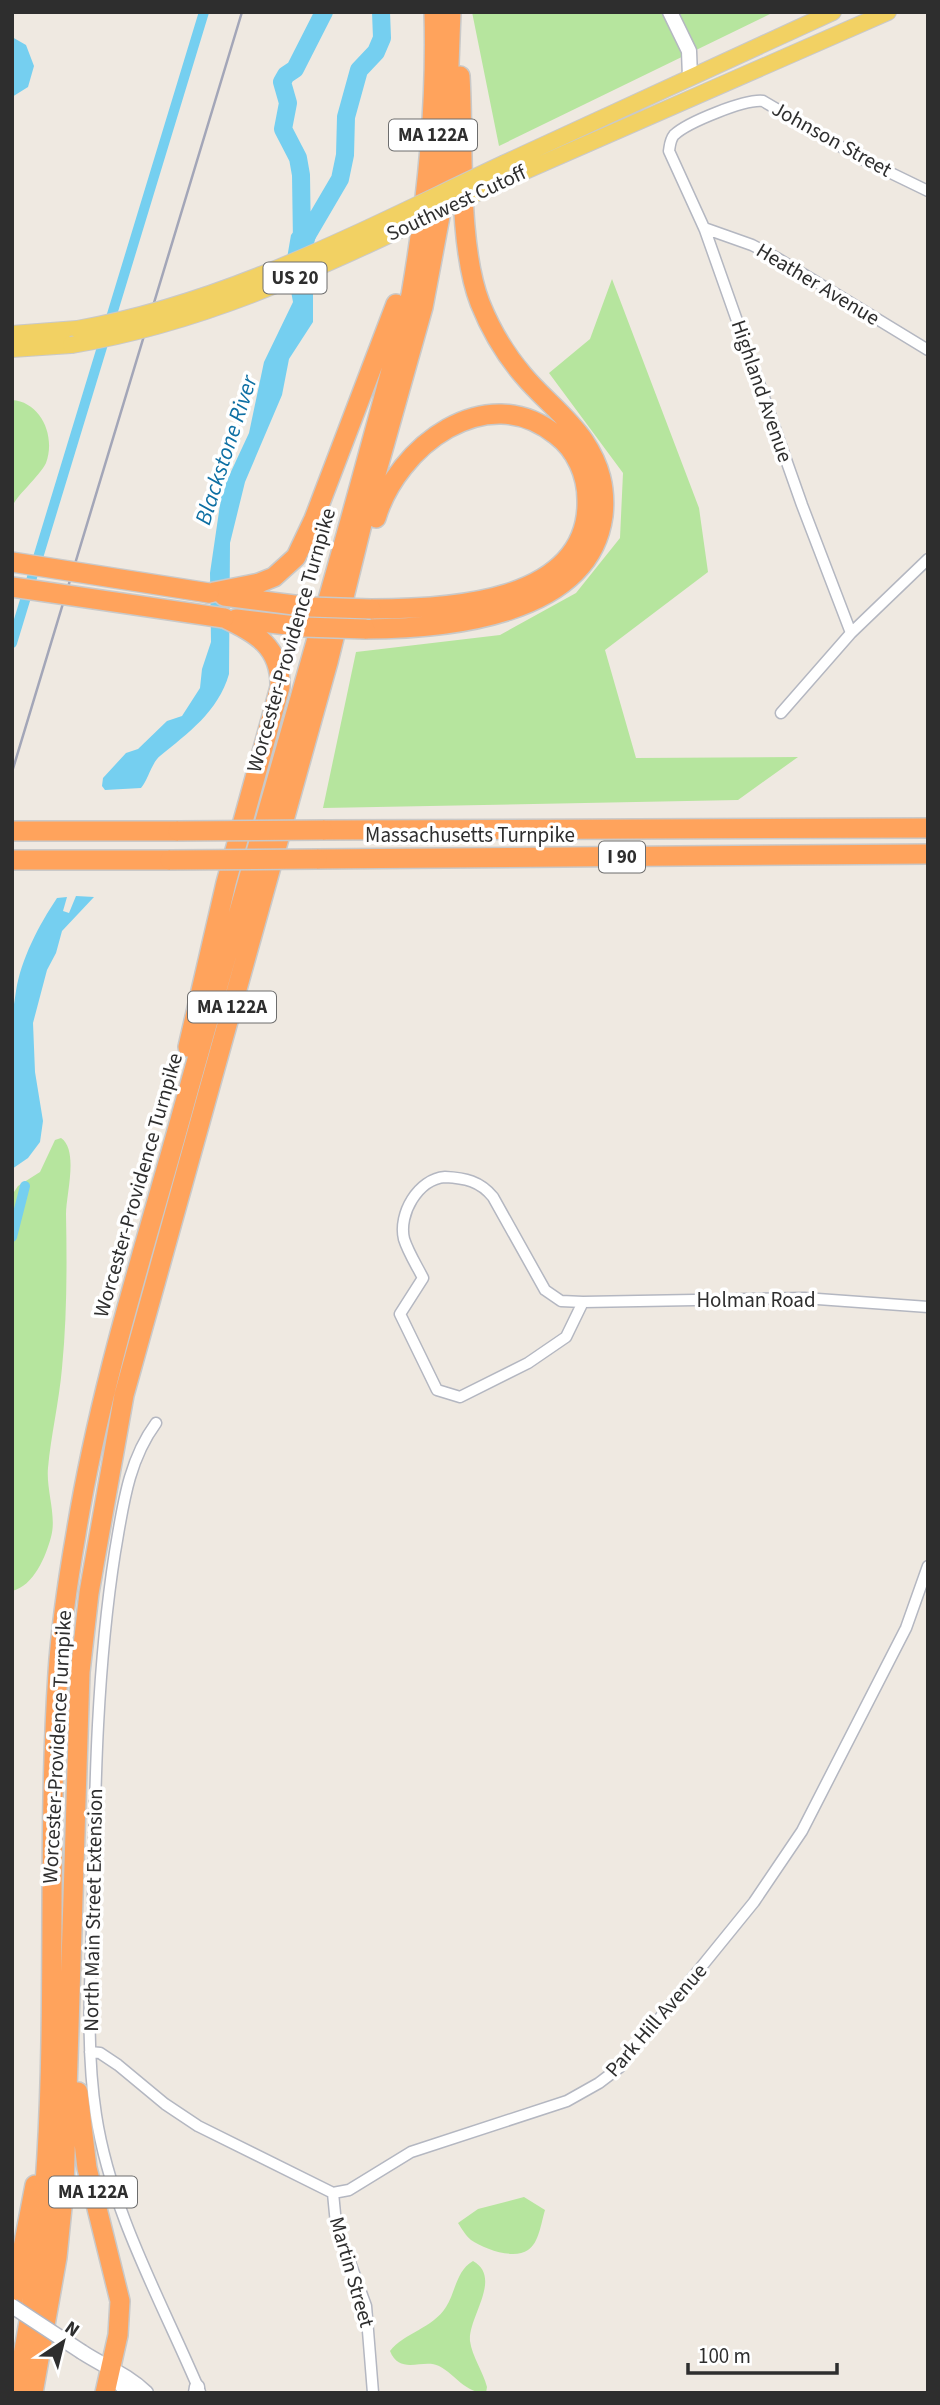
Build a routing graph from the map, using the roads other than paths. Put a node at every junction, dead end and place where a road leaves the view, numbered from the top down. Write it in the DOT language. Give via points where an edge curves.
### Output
graph roads {
  1 [pos="434,12"];
  2 [pos="453,12"];
  3 [pos="670,12"];
  4 [pos="833,12"];
  5 [pos="888,12"];
  6 [pos="690,77"];
  7 [pos="669,151"];
  8 [pos="506,171"];
  9 [pos="928,191"];
  10 [pos="704,228"];
  11 [pos="418,256"];
  12 [pos="12,334"];
  13 [pos="12,349"];
  14 [pos="928,350"];
  15 [pos="928,559"];
  16 [pos="12,562"];
  17 [pos="12,587"];
  18 [pos="244,593"];
  19 [pos="243,623"];
  20 [pos="851,634"];
  21 [pos="328,662"];
  22 [pos="781,713"];
  23 [pos="928,828"];
  24 [pos="14,831"];
  25 [pos="928,854"];
  26 [pos="12,860"];
  27 [pos="141,1252"];
  28 [pos="583,1302"];
  29 [pos="928,1307"];
  30 [pos="156,1423"];
  31 [pos="928,1566"];
  32 [pos="51,1968"];
  33 [pos="72,2010"];
  34 [pos="90,2052"];
  35 [pos="333,2193"];
  36 [pos="12,2305"];
  37 [pos="31,2362"];
  38 [pos="109,2370"];
  39 [pos="198,2391"];
  40 [pos="15,2393"];
  41 [pos="33,2393"];
  42 [pos="105,2393"];
  43 [pos="128,2393"];
  44 [pos="146,2393"];
  45 [pos="373,2393"];
  1 -- 11 [label="highway, Worcester-Providence Turnpike / MA 122A" via="434,120"];
  2 -- 19 [label="highway, bridge" via="474,286 499,343 571,425 597,465 603,483 601,527 580,566 549,594 497,613 435,627"];
  2 -- 21 [label="highway, Worcester-Providence Turnpike / MA 122A" via="444,195 436,245 408,368"];
  3 -- 6 [label="main road" via="689,51"];
  4 -- 6 [label="main road, Southwest Cutoff / US 20"];
  5 -- 8 [label="main road, Southwest Cutoff / US 20"];
  6 -- 8 [label="main road, Southwest Cutoff / US 20"];
  7 -- 9 [label="street, Johnson Street" via="674,136 683,130 745,101 763,101 862,159"];
  7 -- 10 [label="street, Highland Avenue"];
  8 -- 12 [label="main road, Southwest Cutoff / US 20, bridge" via="242,284 144,315 77,329"];
  8 -- 13 [label="main road, Southwest Cutoff / US 20, bridge" via="225,307 134,334"];
  10 -- 14 [label="street, Heather Avenue" via="752,244"];
  10 -- 20 [label="street, Highland Avenue"];
  11 -- 18 [label="highway" via="406,275 305,541 287,568"];
  11 -- 27 [label="highway, Worcester-Providence Turnpike / MA 122A" via="394,360"];
  15 -- 20 [label="street"];
  16 -- 18 [label="highway, bridge" via="209,593"];
  17 -- 19 [label="highway, bridge"];
  18 -- 21 [label="highway, bridge" via="310,607 371,609 418,609 473,601 542,580 569,556 583,532 587,512 582,468 557,435 536,422 499,416 459,422 418,447 380,505"];
  19 -- 27 [label="highway" via="274,653 281,674 279,699 226,883 147,1202"];
  20 -- 22 [label="street"];
  21 -- 33 [label="highway, Worcester-Providence Turnpike / MA 122A" via="183,1175 110,1462 80,1672"];
  23 -- 24 [label="highway, Massachusetts Turnpike / I 90, bridge"];
  25 -- 26 [label="highway, Massachusetts Turnpike / I 90, bridge"];
  27 -- 32 [label="highway, Worcester-Providence Turnpike / MA 122A" via="97,1416 63,1615 55,1720"];
  28 -- 28 [label="street, Holman Road" via="566,1337 528,1363 460,1397 436,1390 400,1314 423,1278 404,1237 404,1220 413,1199 439,1177 479,1184 494,1198 545,1290 561,1301"];
  28 -- 29 [label="street, Holman Road" via="804,1298"];
  30 -- 34 [label="street, North Main Street Extension" via="137,1452 130,1474 104,1640 96,1761"];
  31 -- 35 [label="street, Park Hill Avenue" via="906,1628 802,1831 754,1902 620,2067 567,2101 411,2152 349,2190"];
  32 -- 36 [label="highway, MA 122A" via="38,2160"];
  32 -- 37 [label="highway, Worcester-Providence Turnpike" via="48,2171"];
  33 -- 37 [label="highway, Worcester-Providence Turnpike" via="64,2188"];
  33 -- 38 [label="highway, MA 122A" via="86,2168 120,2301"];
  34 -- 35 [label="street" via="118,2065 198,2126"];
  34 -- 39 [label="street, North Main Street Extension" via="96,2116 109,2174"];
  35 -- 45 [label="street, Martin Street" via="336,2224 366,2306"];
  36 -- 38 [label="main road, MA 122A, bridge"];
  37 -- 40 [label="highway, Worcester-Providence Turnpike"];
  37 -- 41 [label="highway, Worcester-Providence Turnpike"];
  38 -- 42 [label="highway"];
  38 -- 43 [label="main road, MA 122A"];
  38 -- 44 [label="main road, MA 122A" via="125,2374"];
}
